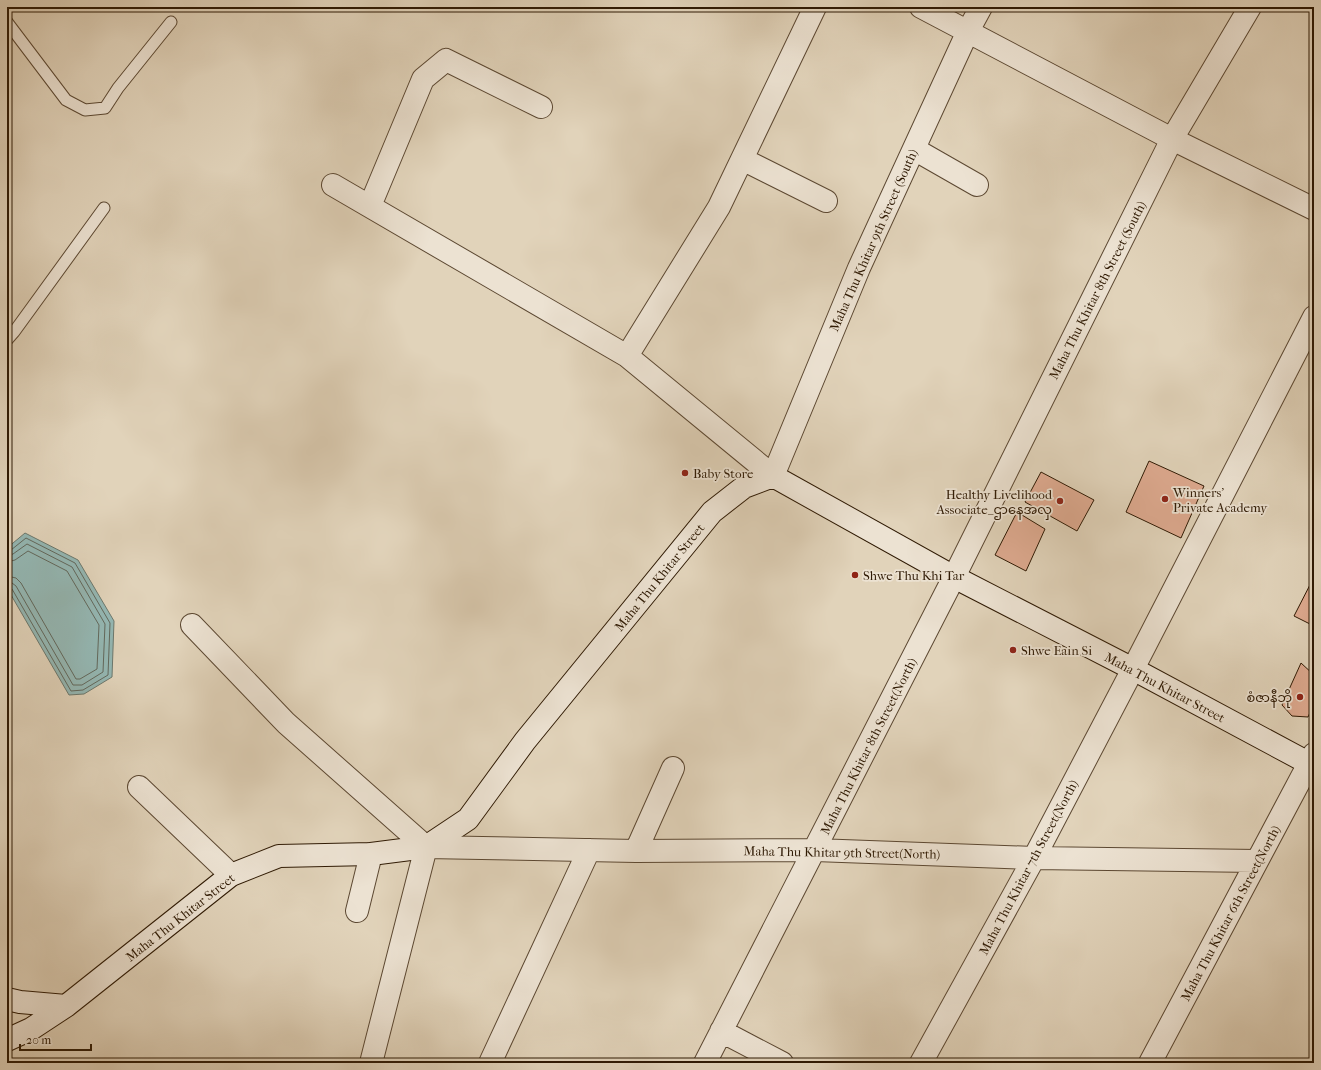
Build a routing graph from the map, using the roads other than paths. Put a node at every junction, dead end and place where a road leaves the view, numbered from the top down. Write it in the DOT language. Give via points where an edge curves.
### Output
graph roads {
  1 [pos="815,7"];
  2 [pos="921,7"];
  3 [pos="981,7"];
  4 [pos="1250,7"];
  5 [pos="7,22"];
  6 [pos="172,22"];
  7 [pos="968,31"];
  8 [pos="541,107"];
  9 [pos="1172,139"];
  10 [pos="914,149"];
  11 [pos="742,159"];
  12 [pos="333,185"];
  13 [pos="977,185"];
  14 [pos="826,201"];
  15 [pos="370,206"];
  16 [pos="104,208"];
  17 [pos="1314,209"];
  18 [pos="1314,317"];
  19 [pos="7,340"];
  20 [pos="627,356"];
  21 [pos="773,476"];
  22 [pos="954,577"];
  23 [pos="192,625"];
  24 [pos="1133,669"];
  25 [pos="1312,761"];
  26 [pos="673,768"];
  27 [pos="139,787"];
  28 [pos="426,848"];
  29 [pos="588,850"];
  30 [pos="815,850"];
  31 [pos="636,851"];
  32 [pos="371,854"];
  33 [pos="1034,858"];
  34 [pos="1257,861"];
  35 [pos="231,875"];
  36 [pos="357,911"];
  37 [pos="7,999"];
  38 [pos="66,1006"];
  39 [pos="31,1029"];
  40 [pos="721,1030"];
  41 [pos="7,1040"];
  42 [pos="7,1052"];
  43 [pos="371,1063"];
  44 [pos="490,1063"];
  45 [pos="705,1063"];
  46 [pos="782,1063"];
  47 [pos="921,1063"];
  48 [pos="1150,1063"];
  1 -- 11 [label="street"];
  2 -- 7 [label="street"];
  3 -- 7 [label="street, Maha Thu Khitar 9th Street (South)"];
  4 -- 9 [label="street, Maha Thu Khitar 8th Street (South)"];
  5 -- 6 [label="lane" via="66,100 86,110 105,108 118,88"];
  7 -- 9 [label="street"];
  7 -- 10 [label="street, Maha Thu Khitar 9th Street (South)"];
  8 -- 15 [label="street" via="446,60 423,79"];
  9 -- 17 [label="street"];
  9 -- 22 [label="street, Maha Thu Khitar 8th Street (South)"];
  10 -- 13 [label="street"];
  10 -- 21 [label="street, Maha Thu Khitar 9th Street (South)" via="859,268"];
  11 -- 14 [label="street"];
  11 -- 20 [label="street" via="719,207"];
  12 -- 15 [label="street"];
  15 -- 20 [label="street"];
  16 -- 19 [label="lane"];
  18 -- 24 [label="street, Maha Thu Khitar 7th Street(North)"];
  20 -- 21 [label="street"];
  21 -- 22 [label="street, Maha Thu Khitar Street"];
  21 -- 28 [label="street, Maha Thu Khitar Street" via="744,487 712,512 525,741 468,819"];
  22 -- 24 [label="street, Maha Thu Khitar Street"];
  22 -- 30 [label="street, Maha Thu Khitar 8th Street(North)"];
  23 -- 28 [label="street" via="286,723"];
  24 -- 25 [label="street, Maha Thu Khitar Street"];
  24 -- 33 [label="street, Maha Thu Khitar 7th Street(North)"];
  25 -- 34 [label="street, Maha Thu Khitar 6th Street(North)"];
  26 -- 31 [label="street"];
  27 -- 35 [label="street"];
  28 -- 29 [label="street, Maha Thu Khitar 9th Street(North)"];
  28 -- 32 [label="street, Maha Thu Khitar Street"];
  28 -- 43 [label="street"];
  29 -- 31 [label="street, Maha Thu Khitar 9th Street(North)"];
  29 -- 44 [label="street"];
  30 -- 31 [label="street, Maha Thu Khitar 9th Street(North)"];
  30 -- 33 [label="street, Maha Thu Khitar 9th Street(North)"];
  30 -- 40 [label="street, Maha Thu Khitar 8th Street(North)"];
  32 -- 35 [label="street, Maha Thu Khitar Street" via="279,856"];
  32 -- 36 [label="street"];
  33 -- 34 [label="street, Maha Thu Khitar 9th Street(North)"];
  33 -- 47 [label="street, Maha Thu Khitar 7th Street(North)"];
  34 -- 48 [label="street, Maha Thu Khitar 6th Street(North)"];
  35 -- 38 [label="street, Maha Thu Khitar Street"];
  37 -- 38 [label="street"];
  38 -- 39 [label="street, Maha Thu Khitar Street"];
  39 -- 41 [label="street"];
  39 -- 42 [label="street"];
  40 -- 45 [label="street, Maha Thu Khitar 8th Street(North)"];
  40 -- 46 [label="street"];
}
